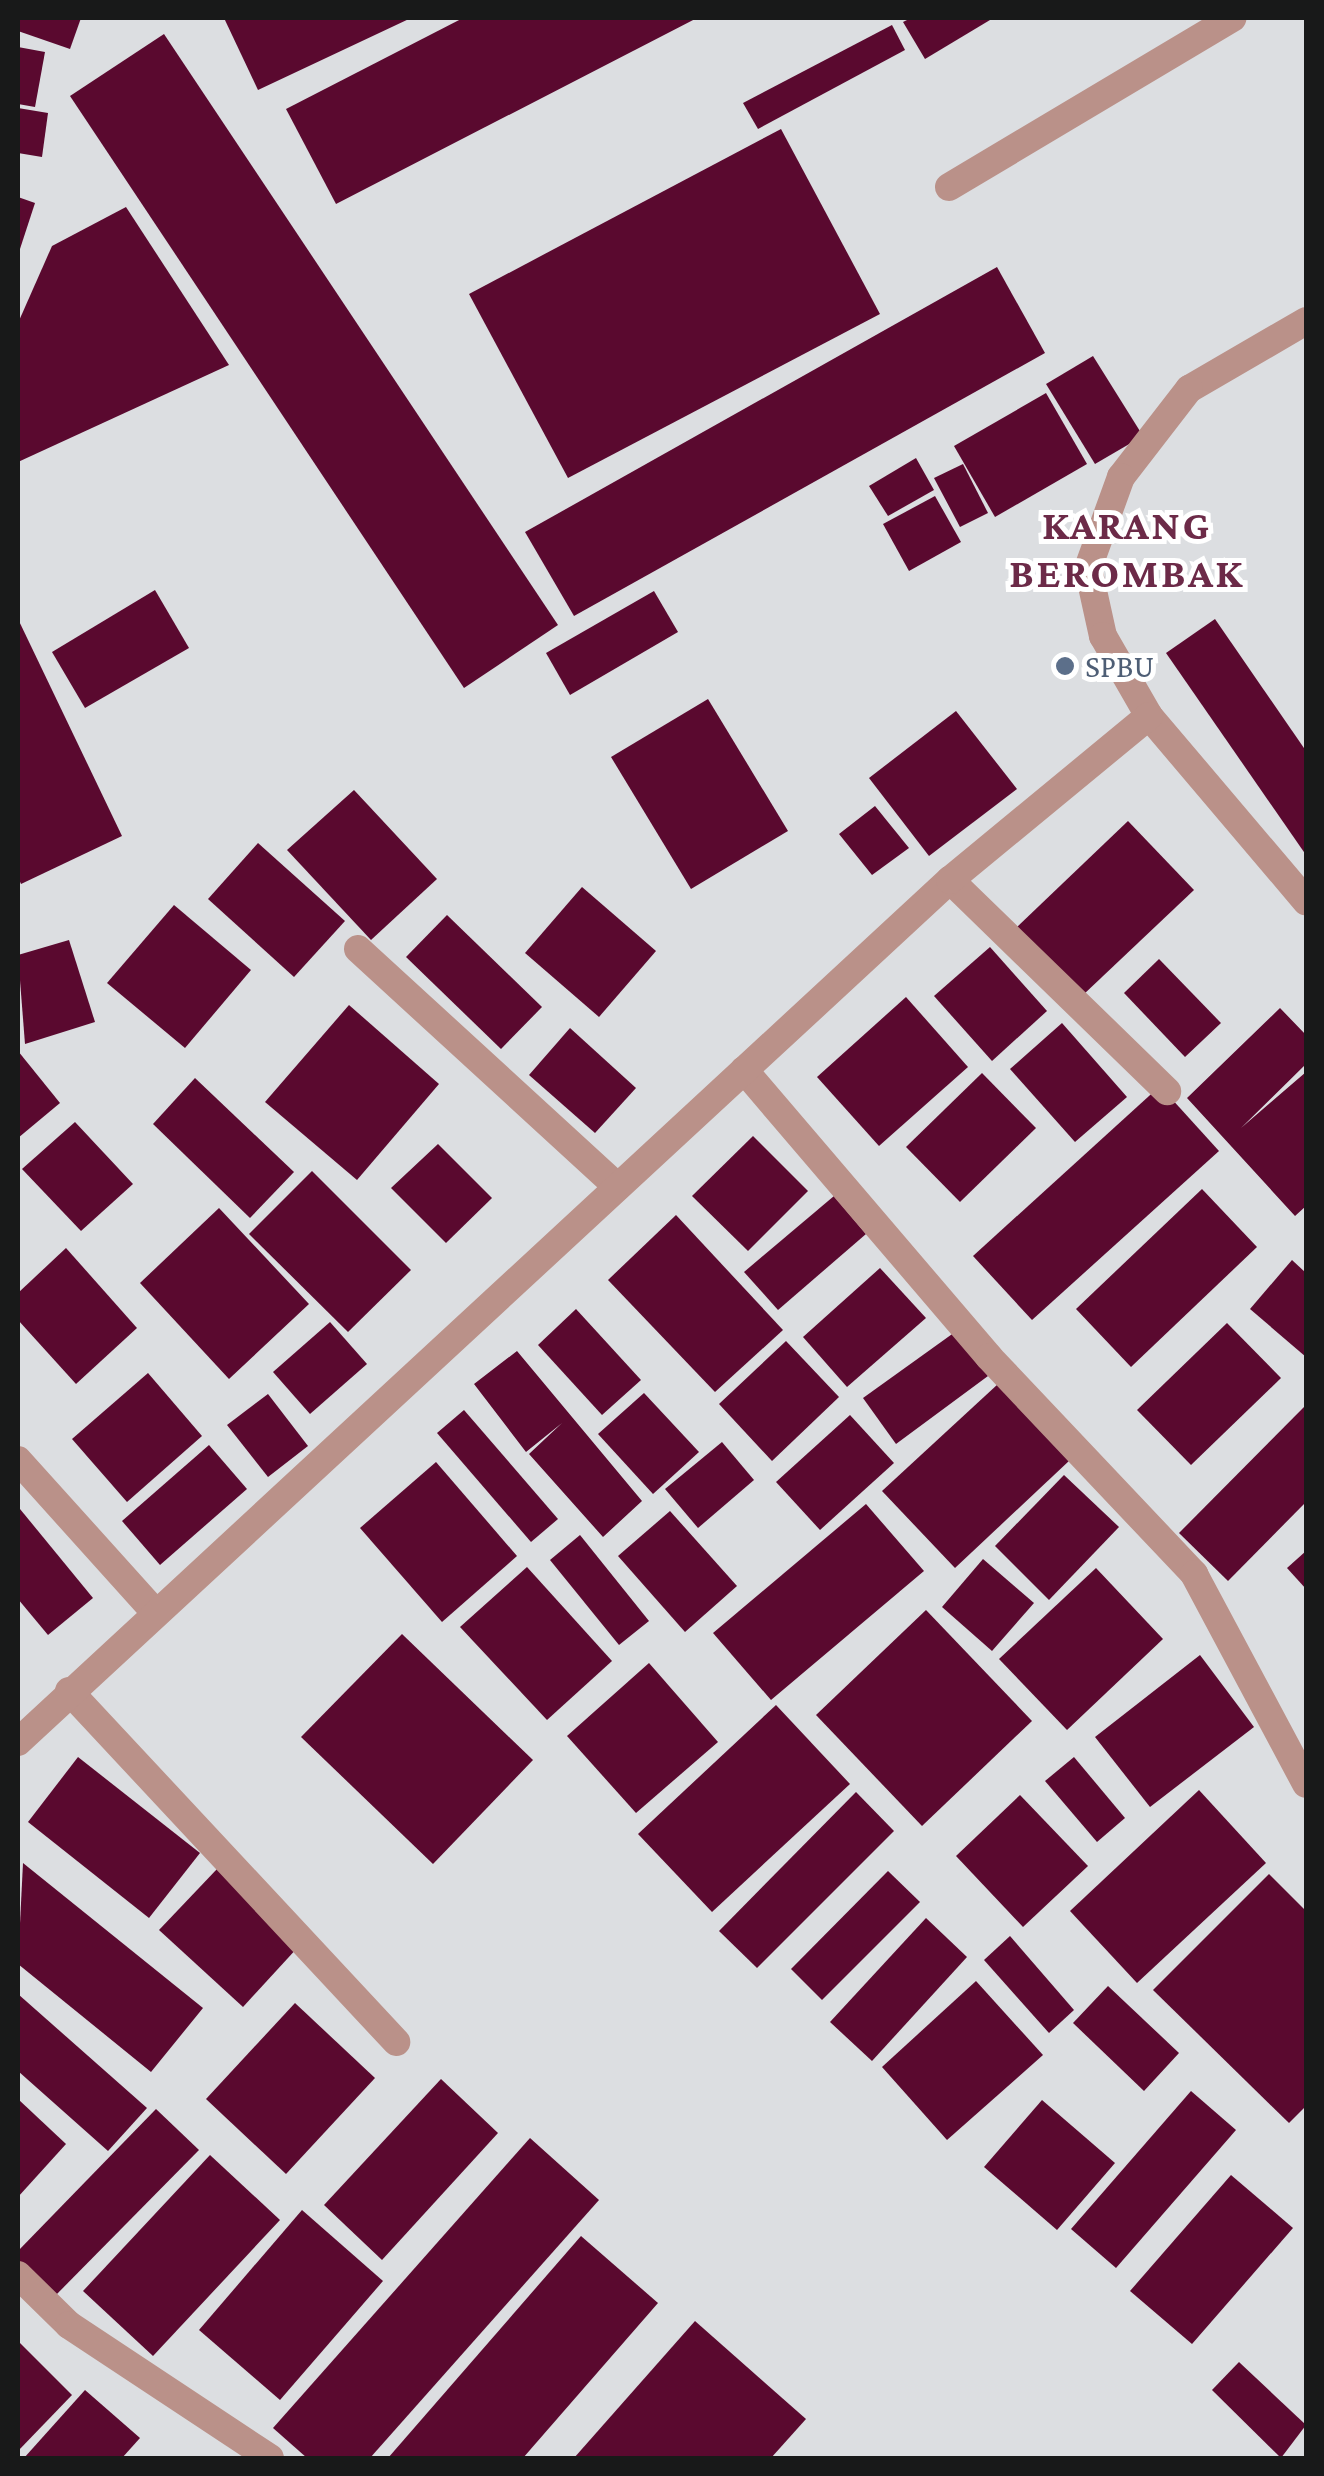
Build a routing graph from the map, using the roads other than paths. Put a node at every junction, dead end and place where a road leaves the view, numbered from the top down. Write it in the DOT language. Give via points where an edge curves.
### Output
graph roads {
  1 [pos="1234,18"];
  2 [pos="949,187"];
  3 [pos="1306,320"];
  4 [pos="1148,716"];
  5 [pos="950,880"];
  6 [pos="1306,901"];
  7 [pos="358,950"];
  8 [pos="744,1070"];
  9 [pos="1167,1091"];
  10 [pos="618,1187"];
  11 [pos="18,1460"];
  12 [pos="155,1612"];
  13 [pos="69,1691"];
  14 [pos="18,1742"];
  15 [pos="1306,1784"];
  16 [pos="396,2042"];
  17 [pos="18,2275"];
  18 [pos="270,2458"];
  1 -- 2 [label="street"];
  3 -- 4 [label="street" via="1190,389 1122,477 1088,568 1102,636"];
  4 -- 5 [label="street"];
  4 -- 6 [label="street"];
  5 -- 8 [label="street"];
  5 -- 9 [label="street"];
  7 -- 10 [label="street"];
  8 -- 10 [label="street"];
  8 -- 15 [label="street" via="989,1356 1194,1574"];
  10 -- 12 [label="street"];
  11 -- 12 [label="street"];
  12 -- 13 [label="street"];
  13 -- 14 [label="street"];
  13 -- 16 [label="street"];
  17 -- 18 [label="street" via="70,2325"];
}
